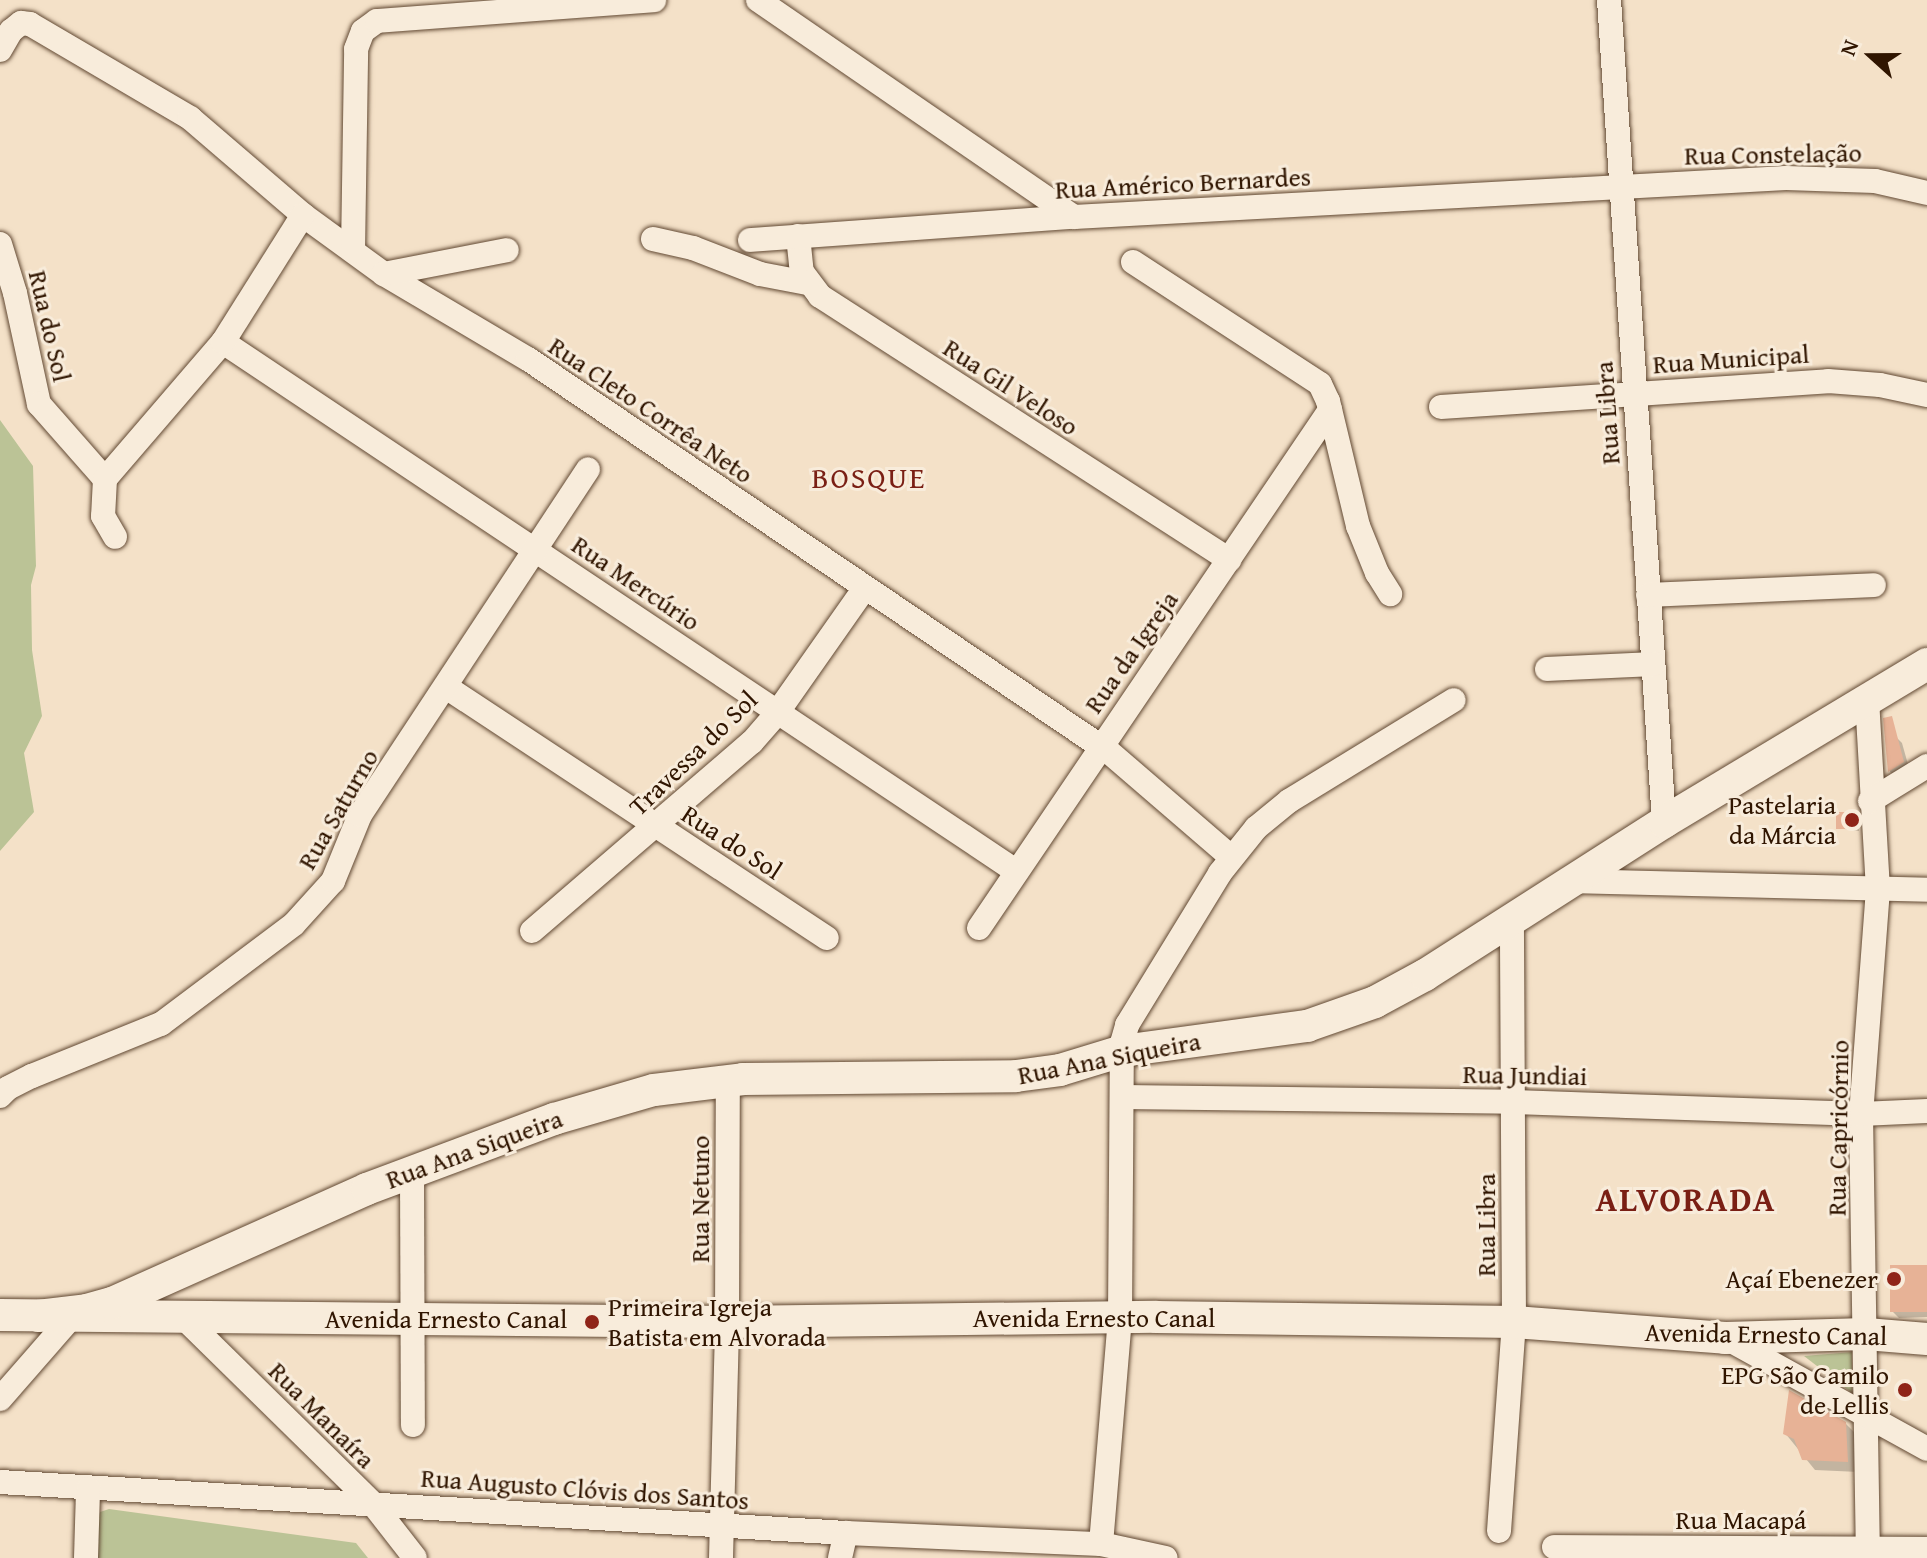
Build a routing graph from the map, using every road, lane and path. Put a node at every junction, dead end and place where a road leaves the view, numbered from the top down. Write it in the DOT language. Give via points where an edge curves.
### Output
graph roads {
  1 [pos="654,0"];
  2 [pos="758,0"];
  3 [pos="1609,0"];
  4 [pos="0,50"];
  5 [pos="1619,186"];
  6 [pos="1927,193"];
  7 [pos="303,215"];
  8 [pos="1074,217"];
  9 [pos="798,236"];
  10 [pos="653,239"];
  11 [pos="750,240"];
  12 [pos="0,244"];
  13 [pos="507,250"];
  14 [pos="353,251"];
  15 [pos="1133,262"];
  16 [pos="384,274"];
  17 [pos="807,283"];
  18 [pos="223,342"];
  19 [pos="1634,393"];
  20 [pos="1927,395"];
  21 [pos="1441,407"];
  22 [pos="1330,410"];
  23 [pos="588,469"];
  24 [pos="105,479"];
  25 [pos="115,537"];
  26 [pos="536,548"];
  27 [pos="1229,560"];
  28 [pos="1874,585"];
  29 [pos="864,589"];
  30 [pos="1390,594"];
  31 [pos="1648,595"];
  32 [pos="1653,664"];
  33 [pos="1927,664"];
  34 [pos="1547,669"];
  35 [pos="446,687"];
  36 [pos="1867,699"];
  37 [pos="1454,700"];
  38 [pos="777,713"];
  39 [pos="1100,746"];
  40 [pos="1927,766"];
  41 [pos="1870,801"];
  42 [pos="1664,822"];
  43 [pos="657,827"];
  44 [pos="1231,857"];
  45 [pos="1016,871"];
  46 [pos="1570,881"];
  47 [pos="1878,889"];
  48 [pos="1927,890"];
  49 [pos="1512,918"];
  50 [pos="979,928"];
  51 [pos="532,931"];
  52 [pos="827,938"];
  53 [pos="1122,1051"];
  54 [pos="728,1081"];
  55 [pos="0,1096"];
  56 [pos="1122,1097"];
  57 [pos="1514,1102"];
  58 [pos="1927,1111"];
  59 [pos="1861,1114"];
  60 [pos="412,1173"];
  61 [pos="195,1284"];
  62 [pos="75,1314"];
  63 [pos="0,1315"];
  64 [pos="183,1317"];
  65 [pos="1120,1317"];
  66 [pos="261,1318"];
  67 [pos="413,1319"];
  68 [pos="727,1322"];
  69 [pos="1514,1322"];
  70 [pos="1866,1334"];
  71 [pos="1725,1338"];
  72 [pos="1927,1339"];
  73 [pos="0,1399"];
  74 [pos="1863,1412"];
  75 [pos="413,1425"];
  76 [pos="1927,1449"];
  77 [pos="0,1482"];
  78 [pos="88,1489"];
  79 [pos="373,1504"];
  80 [pos="720,1526"];
  81 [pos="1499,1531"];
  82 [pos="846,1533"];
  83 [pos="1101,1544"];
  84 [pos="1554,1547"];
  85 [pos="1927,1549"];
  86 [pos="1868,1553"];
  87 [pos="86,1558"];
  88 [pos="415,1558"];
  89 [pos="721,1558"];
  90 [pos="840,1558"];
  91 [pos="1165,1558"];
  1 -- 14 [label="street" via="377,21 363,31 356,49"];
  2 -- 8 [label="street"];
  3 -- 5 [label="street, Rua Libra"];
  4 -- 7 [label="street, Rua Cleto Corrêa Neto" via="11,31 21,23 30,24 190,118"];
  5 -- 6 [label="street, Rua Constelação" via="1786,178 1875,181"];
  5 -- 8 [label="street, Rua Américo Bernardes"];
  5 -- 19 [label="street, Rua Libra"];
  7 -- 14 [label="street, Rua Cleto Corrêa Neto"];
  7 -- 18 [label="street"];
  8 -- 9 [label="street, Rua Américo Bernardes"];
  9 -- 11 [label="street, Rua Américo Bernardes"];
  9 -- 17 [label="street"];
  10 -- 17 [label="street" via="760,274"];
  12 -- 24 [label="street, Rua do Sol" via="39,404"];
  13 -- 16 [label="street"];
  14 -- 16 [label="street, Rua Cleto Corrêa Neto"];
  15 -- 22 [label="street" via="1314,379 1325,391"];
  16 -- 29 [label="street, Rua Cleto Corrêa Neto" via="528,359"];
  17 -- 27 [label="street, Rua Gil Veloso" via="828,302"];
  18 -- 24 [label="street"];
  18 -- 26 [label="street, Rua Mercúrio"];
  19 -- 20 [label="street, Rua Municipal" via="1828,381"];
  19 -- 21 [label="street, Rua Municipal"];
  19 -- 31 [label="street, Rua Libra"];
  22 -- 27 [label="street, Rua da Igreja"];
  22 -- 30 [label="street" via="1358,526"];
  23 -- 26 [label="street, Rua Saturno"];
  24 -- 25 [label="street" via="103,516"];
  26 -- 35 [label="street, Rua Saturno"];
  26 -- 38 [label="street, Rua Mercúrio"];
  27 -- 39 [label="street, Rua da Igreja"];
  28 -- 31 [label="street"];
  29 -- 38 [label="street, Travessa do Sol"];
  29 -- 39 [label="street, Rua Cleto Corrêa Neto"];
  31 -- 32 [label="street, Rua Libra"];
  32 -- 34 [label="street"];
  32 -- 42 [label="street, Rua Libra"];
  33 -- 36 [label="street, Rua Ana Siqueira"];
  35 -- 43 [label="street, Rua do Sol"];
  35 -- 55 [label="street, Rua Saturno" via="360,815 333,881 294,924 161,1024 32,1076"];
  36 -- 41 [label="street, Rua Capricórnio"];
  36 -- 42 [label="street, Rua Ana Siqueira"];
  37 -- 44 [label="street" via="1289,801"];
  38 -- 43 [label="street, Travessa do Sol"];
  38 -- 45 [label="street, Rua Mercúrio"];
  39 -- 44 [label="street, Rua Cleto Corrêa Neto"];
  39 -- 45 [label="street, Rua da Igreja"];
  40 -- 41 [label="street"];
  41 -- 47 [label="street, Rua Capricórnio"];
  42 -- 46 [label="street, Rua Ana Siqueira"];
  43 -- 51 [label="street, Travessa do Sol"];
  43 -- 52 [label="street, Rua do Sol"];
  44 -- 53 [label="street" via="1131,1015"];
  45 -- 50 [label="street, Rua da Igreja"];
  46 -- 47 [label="street"];
  46 -- 49 [label="street, Rua Ana Siqueira"];
  47 -- 48 [label="street"];
  47 -- 59 [label="street, Rua Capricórnio"];
  49 -- 53 [label="street, Rua Ana Siqueira" via="1375,1002 1307,1026"];
  49 -- 57 [label="street, Rua Libra"];
  53 -- 54 [label="street, Rua Ana Siqueira" via="1060,1070 993,1078"];
  53 -- 56 [label="street"];
  54 -- 60 [label="street, Rua Ana Siqueira" via="609,1101"];
  54 -- 68 [label="street, Rua Netuno"];
  56 -- 57 [label="street, Rua Jundiai"];
  56 -- 65 [label="street"];
  57 -- 59 [label="street, Rua Jundiai"];
  57 -- 69 [label="street, Rua Libra"];
  58 -- 59 [label="street, Rua Jundiai"];
  59 -- 70 [label="street, Rua Capricórnio"];
  60 -- 61 [label="street, Rua Ana Siqueira" via="221,1252"];
  60 -- 67 [label="street"];
  61 -- 62 [label="street, Avenida Ernesto Canal"];
  61 -- 64 [label="street" via="165,1283 162,1301"];
  61 -- 66 [label="street, Avenida Ernesto Canal" via="224,1309"];
  62 -- 63 [label="street, Avenida Ernesto Canal"];
  62 -- 64 [label="street, Avenida Ernesto Canal"];
  62 -- 73 [label="street"];
  64 -- 66 [label="street, Avenida Ernesto Canal"];
  64 -- 79 [label="street, Rua Manaíra"];
  65 -- 68 [label="street, Avenida Ernesto Canal"];
  65 -- 69 [label="street, Avenida Ernesto Canal"];
  65 -- 83 [label="street"];
  66 -- 67 [label="street, Avenida Ernesto Canal"];
  67 -- 68 [label="street, Avenida Ernesto Canal"];
  67 -- 75 [label="street"];
  68 -- 80 [label="street, Rua Netuno"];
  69 -- 71 [label="street, Avenida Ernesto Canal"];
  69 -- 81 [label="street, Rua Libra"];
  70 -- 71 [label="street, Avenida Ernesto Canal"];
  70 -- 72 [label="street, Avenida Ernesto Canal"];
  70 -- 74 [label="street, Rua Capricórnio"];
  71 -- 74 [label="street"];
  74 -- 76 [label="street"];
  74 -- 86 [label="street, Rua Capricórnio"];
  77 -- 78 [label="street, Rua Augusto Clóvis dos Santos"];
  78 -- 79 [label="street, Rua Augusto Clóvis dos Santos"];
  78 -- 87 [label="street"];
  79 -- 80 [label="street, Rua Augusto Clóvis dos Santos"];
  79 -- 88 [label="street, Rua Manaíra"];
  80 -- 82 [label="street, Rua Augusto Clóvis dos Santos"];
  80 -- 89 [label="street, Rua Netuno"];
  82 -- 83 [label="street, Rua Augusto Clóvis dos Santos"];
  82 -- 90 [label="street"];
  83 -- 91 [label="street, Rua Augusto Clóvis dos Santos"];
  84 -- 86 [label="street, Rua Macapá"];
  85 -- 86 [label="street, Rua Macapá"];
}
